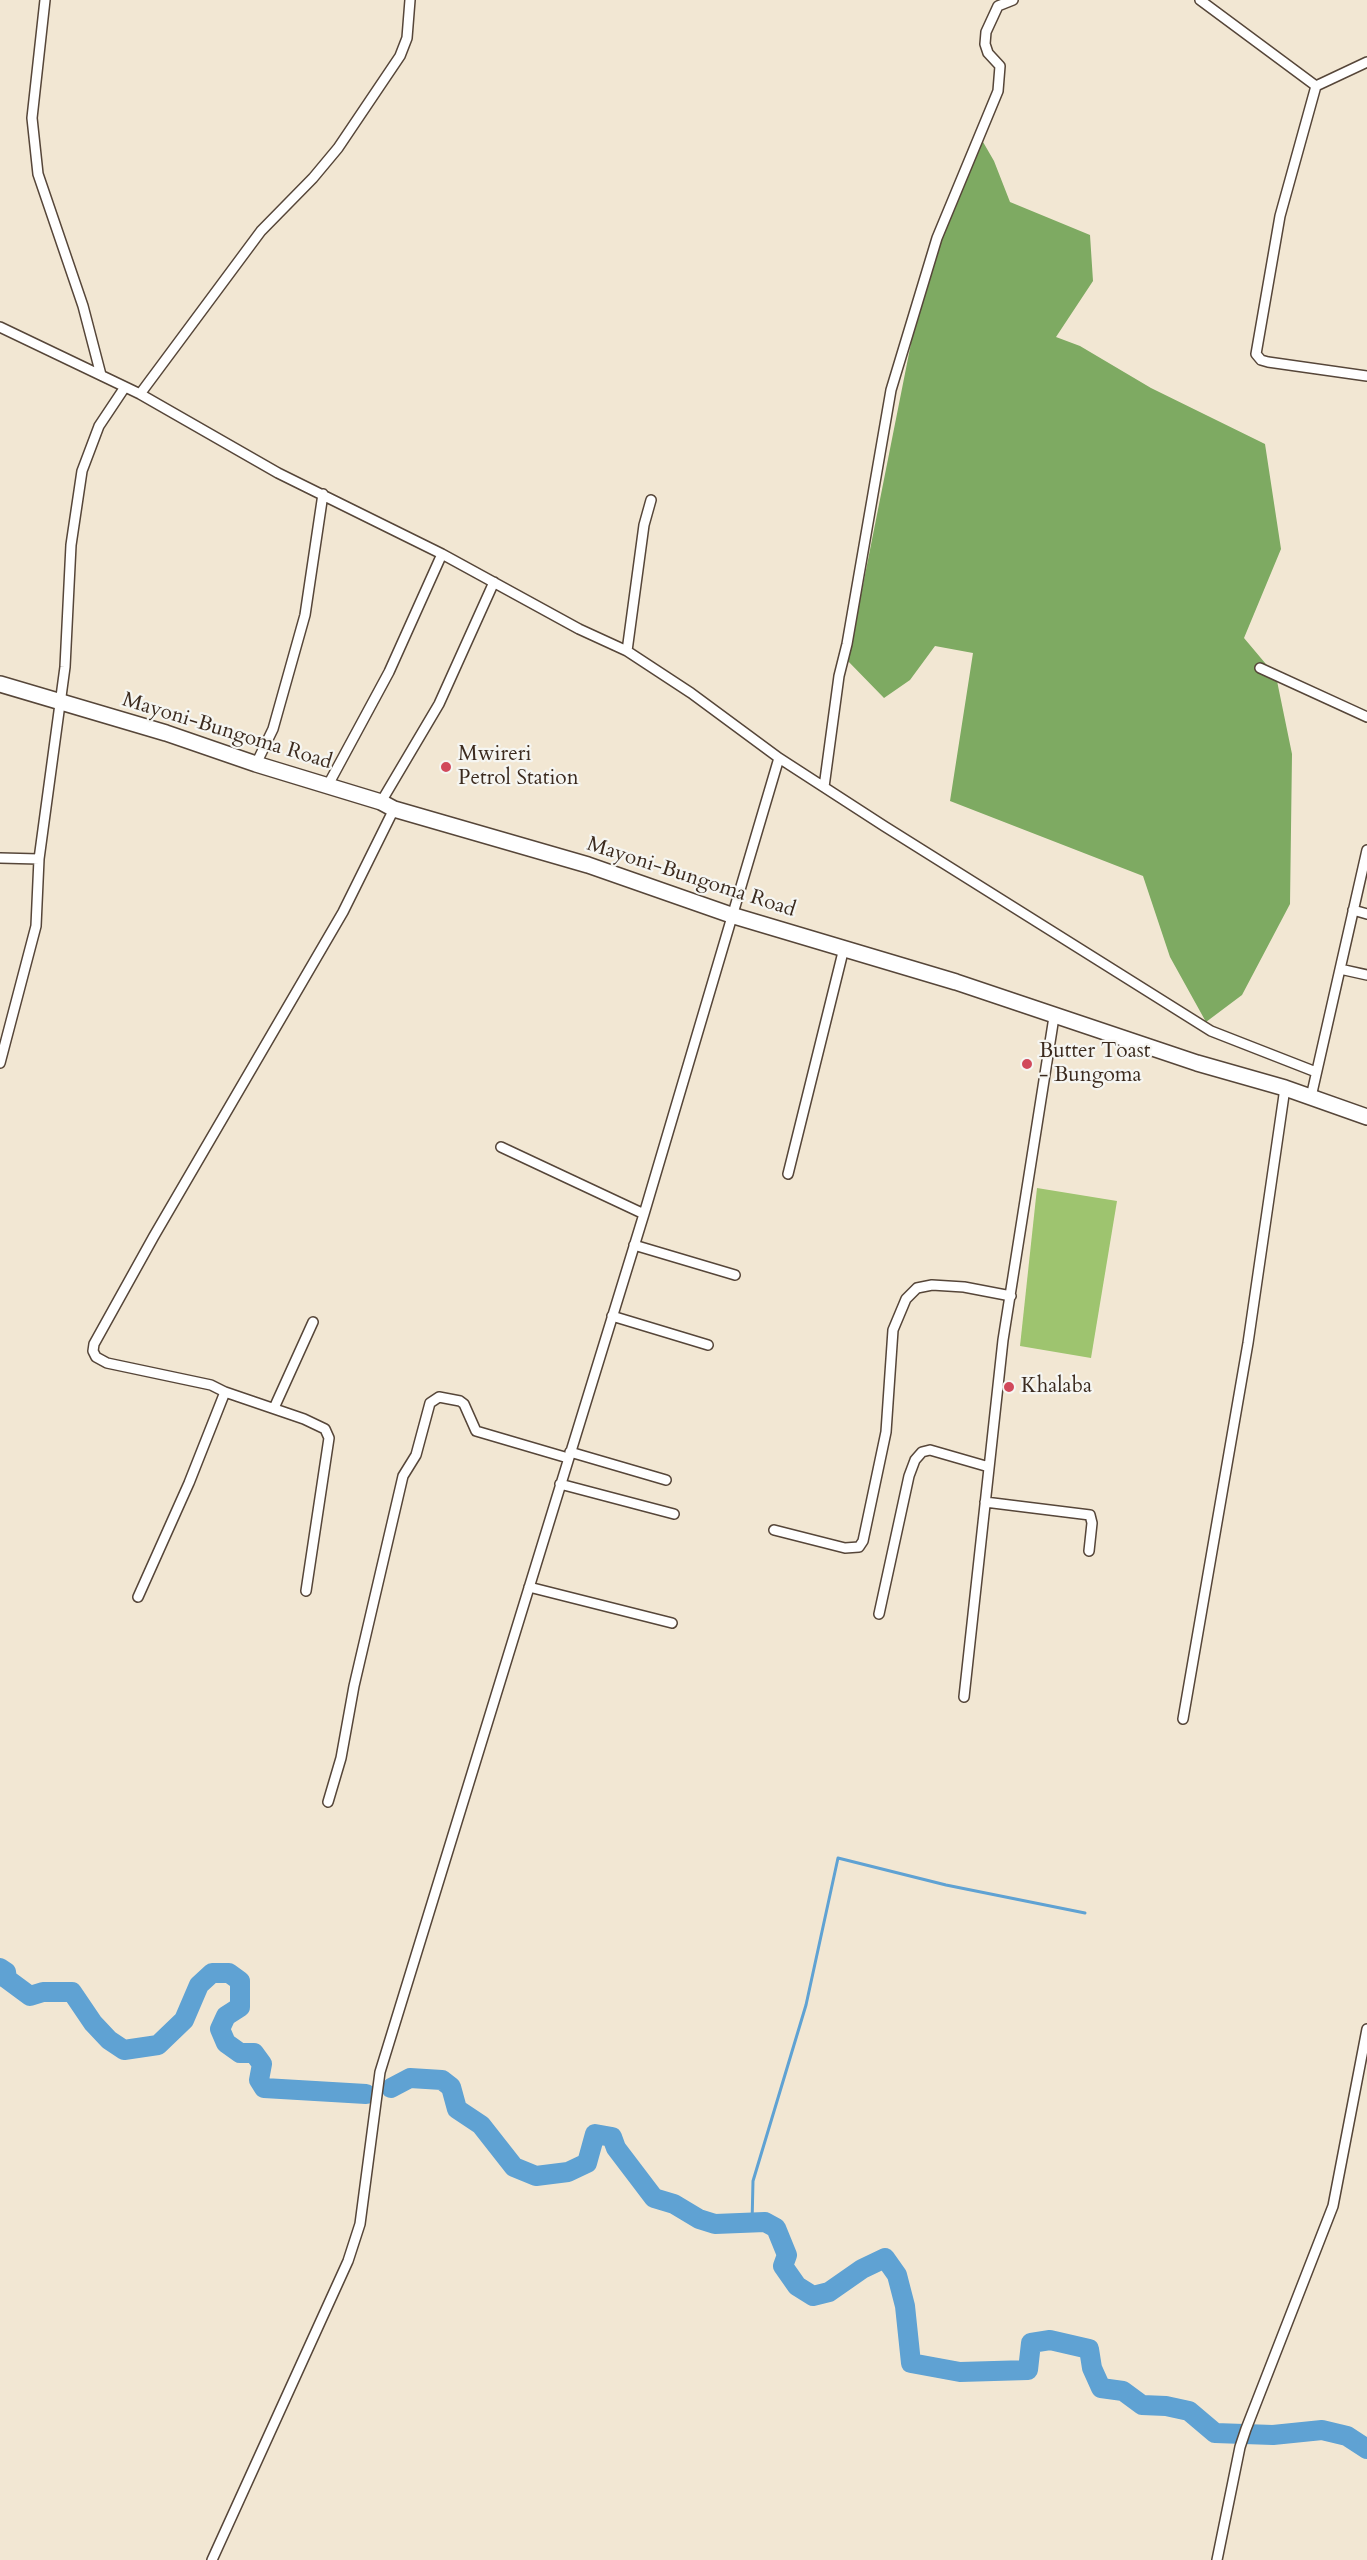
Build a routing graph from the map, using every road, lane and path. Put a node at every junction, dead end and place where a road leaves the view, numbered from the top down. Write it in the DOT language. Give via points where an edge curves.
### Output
graph roads {
  1 [pos="45,0"];
  2 [pos="410,0"];
  3 [pos="1013,0"];
  4 [pos="1200,0"];
  5 [pos="1367,62"];
  6 [pos="1317,86"];
  7 [pos="0,327"];
  8 [pos="101,375"];
  9 [pos="1367,376"];
  10 [pos="125,387"];
  11 [pos="140,394"];
  12 [pos="323,494"];
  13 [pos="651,500"];
  14 [pos="442,554"];
  15 [pos="494,582"];
  16 [pos="627,651"];
  17 [pos="1260,668"];
  18 [pos="0,684"];
  19 [pos="60,703"];
  20 [pos="1367,717"];
  21 [pos="780,758"];
  22 [pos="256,764"];
  23 [pos="328,785"];
  24 [pos="824,787"];
  25 [pos="388,806"];
  26 [pos="1366,855"];
  27 [pos="0,858"];
  28 [pos="39,859"];
  29 [pos="1353,910"];
  30 [pos="1367,914"];
  31 [pos="731,915"];
  32 [pos="844,948"];
  33 [pos="1340,969"];
  34 [pos="1367,975"];
  35 [pos="1054,1017"];
  36 [pos="0,1063"];
  37 [pos="1316,1072"];
  38 [pos="1285,1088"];
  39 [pos="1311,1097"];
  40 [pos="1367,1118"];
  41 [pos="501,1147"];
  42 [pos="788,1174"];
  43 [pos="644,1214"];
  44 [pos="634,1245"];
  45 [pos="735,1275"];
  46 [pos="1011,1296"];
  47 [pos="612,1316"];
  48 [pos="314,1322"];
  49 [pos="708,1344"];
  50 [pos="225,1392"];
  51 [pos="274,1408"];
  52 [pos="569,1455"];
  53 [pos="989,1467"];
  54 [pos="666,1480"];
  55 [pos="560,1484"];
  56 [pos="985,1502"];
  57 [pos="674,1514"];
  58 [pos="774,1530"];
  59 [pos="1089,1551"];
  60 [pos="529,1587"];
  61 [pos="306,1591"];
  62 [pos="138,1597"];
  63 [pos="879,1614"];
  64 [pos="672,1623"];
  65 [pos="964,1697"];
  66 [pos="1183,1719"];
  67 [pos="328,1802"];
  68 [pos="1367,2029"];
  69 [pos="212,2560"];
  70 [pos="1217,2560"];
  1 -- 8 [label="street" via="32,118 38,174 83,306"];
  2 -- 11 [label="street" via="407,38 400,56 338,148 261,231"];
  3 -- 24 [label="street" via="998,6 986,32 988,53 1000,66 998,91 937,238 891,390 839,676"];
  4 -- 6 [label="street"];
  5 -- 6 [label="street"];
  6 -- 9 [label="street" via="1280,216 1256,354 1268,362"];
  7 -- 8 [label="street"];
  8 -- 10 [label="street"];
  10 -- 11 [label="street"];
  10 -- 19 [label="street" via="99,426 82,471 71,545"];
  11 -- 12 [label="street" via="278,473"];
  12 -- 14 [label="street"];
  12 -- 22 [label="street" via="305,615 273,729"];
  13 -- 16 [label="street"];
  14 -- 15 [label="street"];
  14 -- 23 [label="street" via="389,672"];
  15 -- 16 [label="street"];
  15 -- 25 [label="street"];
  16 -- 21 [label="street"];
  17 -- 20 [label="street"];
  18 -- 19 [label="main road, Mayoni-Bungoma Road"];
  19 -- 22 [label="main road, Mayoni-Bungoma Road"];
  19 -- 28 [label="street"];
  21 -- 24 [label="street"];
  21 -- 31 [label="street"];
  22 -- 23 [label="main road, Mayoni-Bungoma Road"];
  23 -- 25 [label="main road, Mayoni-Bungoma Road"];
  24 -- 37 [label="street" via="1211,1031"];
  25 -- 31 [label="main road, Mayoni-Bungoma Road" via="588,865"];
  25 -- 50 [label="street" via="343,912 94,1344 96,1357 108,1363"];
  26 -- 29 [label="street"];
  27 -- 28 [label="street"];
  28 -- 36 [label="street" via="36,926"];
  29 -- 30 [label="street"];
  29 -- 33 [label="street"];
  31 -- 32 [label="main road, Mayoni-Bungoma Road"];
  31 -- 43 [label="street"];
  32 -- 35 [label="main road, Mayoni-Bungoma Road"];
  32 -- 42 [label="street"];
  33 -- 34 [label="street"];
  33 -- 37 [label="street"];
  35 -- 38 [label="main road, Mayoni-Bungoma Road"];
  35 -- 46 [label="street"];
  37 -- 39 [label="street"];
  38 -- 39 [label="main road, Mayoni-Bungoma Road"];
  38 -- 66 [label="street" via="1248,1343"];
  39 -- 40 [label="main road, Mayoni-Bungoma Road"];
  41 -- 43 [label="street"];
  43 -- 44 [label="street"];
  44 -- 45 [label="street"];
  44 -- 47 [label="street"];
  46 -- 53 [label="street"];
  46 -- 58 [label="street" via="964,1287 917,1288 906,1299 893,1330 886,1432 862,1541 859,1546 844,1548"];
  47 -- 49 [label="street"];
  47 -- 52 [label="street"];
  48 -- 51 [label="street"];
  50 -- 51 [label="street"];
  50 -- 62 [label="street"];
  51 -- 61 [label="street" via="316,1424 329,1438"];
  52 -- 54 [label="street"];
  52 -- 55 [label="street"];
  52 -- 67 [label="street" via="476,1431 460,1401 439,1396 430,1403 418,1449 404,1476"];
  53 -- 56 [label="street"];
  53 -- 63 [label="street" via="930,1450 915,1460"];
  55 -- 57 [label="street"];
  55 -- 60 [label="street"];
  56 -- 59 [label="street" via="1090,1515"];
  56 -- 65 [label="street"];
  60 -- 64 [label="street"];
  60 -- 69 [label="street" via="380,2072 360,2224 351,2252"];
  68 -- 70 [label="street" via="1333,2206 1240,2447"];
}
